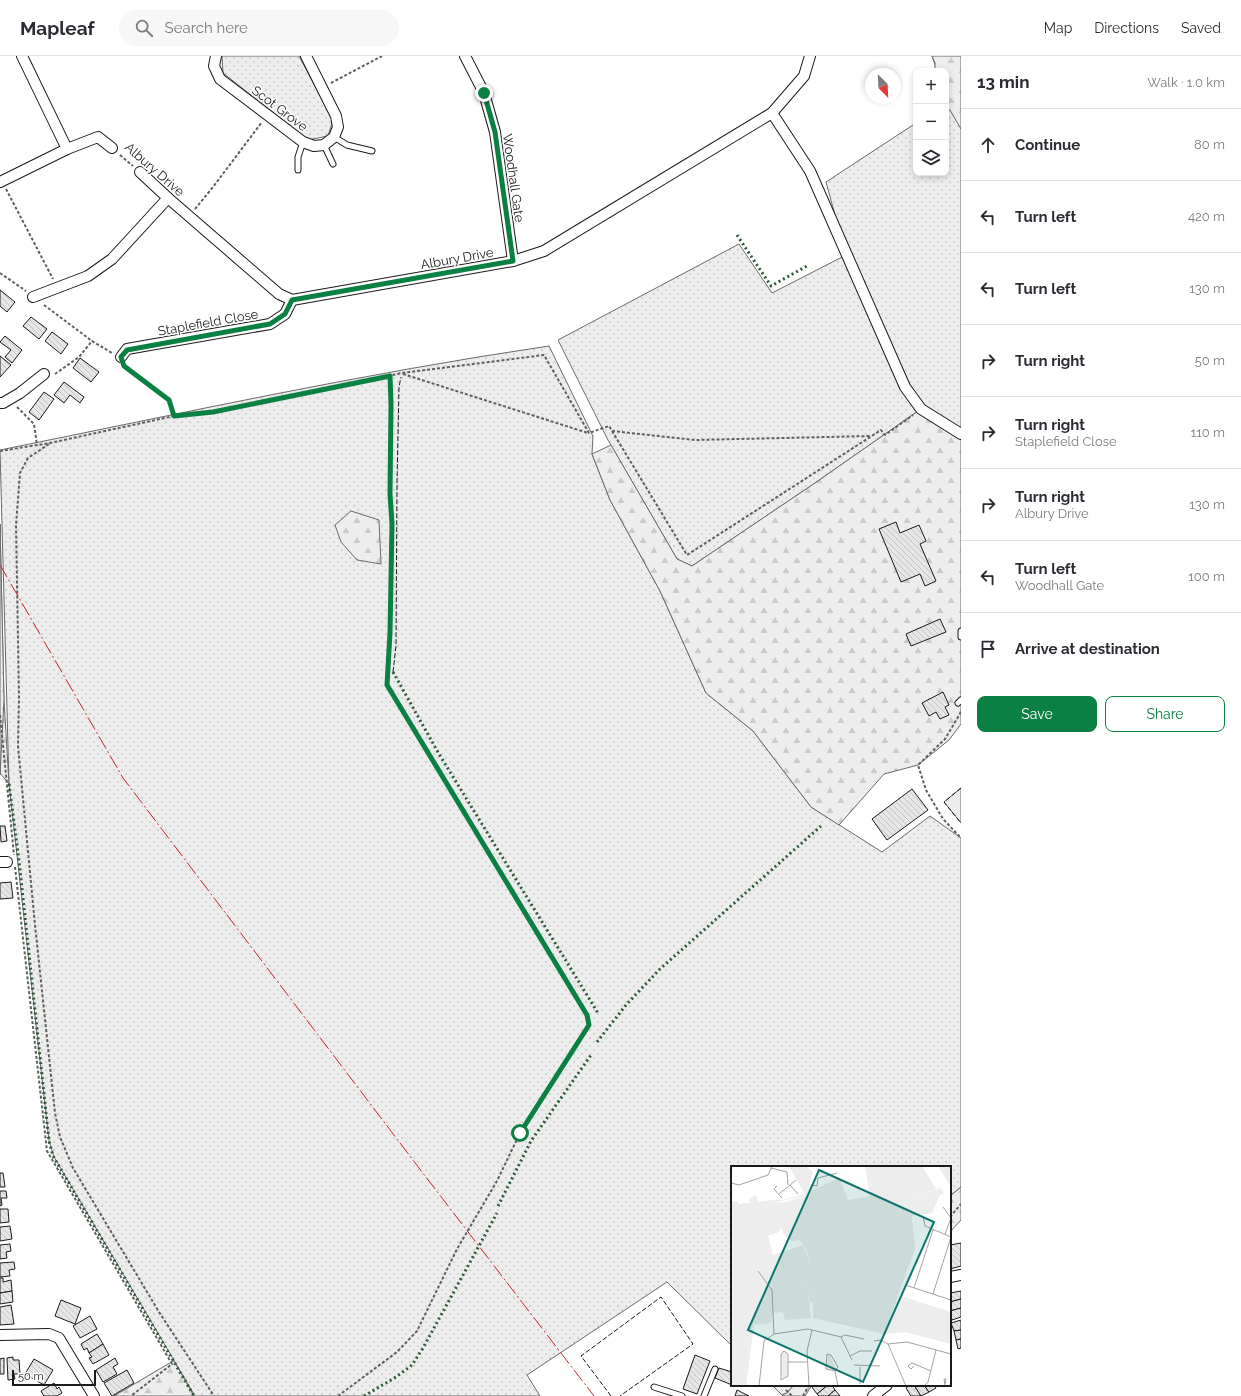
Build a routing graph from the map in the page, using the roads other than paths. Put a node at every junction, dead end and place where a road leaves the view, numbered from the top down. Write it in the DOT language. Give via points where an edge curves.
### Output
graph roads {
  1 [pos="22,56"];
  2 [pos="216,56"];
  3 [pos="306,56"];
  4 [pos="465,56"];
  5 [pos="810,56"];
  6 [pos="772,113"];
  7 [pos="334,136"];
  8 [pos="303,142"];
  9 [pos="324,144"];
  10 [pos="112,148"];
  11 [pos="67,149"];
  12 [pos="372,151"];
  13 [pos="333,164"];
  14 [pos="298,170"];
  15 [pos="140,172"];
  16 [pos="1,181"];
  17 [pos="168,198"];
  18 [pos="513,261"];
  19 [pos="33,297"];
  20 [pos="292,300"];
  21 [pos="121,357"];
  22 [pos="44,374"];
  23 [pos="0,403"];
  24 [pos="961,434"];
  25 [pos="961,631"];
  26 [pos="961,637"];
  27 [pos="961,1274"];
  28 [pos="951,1278"];
  29 [pos="0,1335"];
  30 [pos="715,1369"];
  31 [pos="886,1386"];
  32 [pos="654,1387"];
  33 [pos="94,1396"];
  34 [pos="682,1396"];
  35 [pos="704,1396"];
  36 [pos="873,1396"];
  1 -- 11 [label="street"];
  2 -- 8 [label="street, Scot Grove" via="214,66 220,79"];
  3 -- 7 [label="street" via="336,116 338,127"];
  4 -- 18 [label="street, Woodhall Gate" via="484,93 495,132"];
  5 -- 6 [label="street, Albury Drive" via="804,76"];
  6 -- 18 [label="street, Albury Drive" via="544,251"];
  6 -- 24 [label="street" via="810,171 905,386 921,409"];
  7 -- 9 [label="street"];
  7 -- 12 [label="lane" via="347,145"];
  8 -- 9 [label="street, Scot Grove" via="314,146"];
  8 -- 14 [label="lane" via="298,157"];
  9 -- 13 [label="lane"];
  10 -- 11 [label="street, Albury Drive" via="98,137"];
  11 -- 16 [label="street"];
  15 -- 17 [label="street, Albury Drive"];
  17 -- 19 [label="street" via="112,259 88,276"];
  17 -- 20 [label="street, Albury Drive" via="279,294"];
  18 -- 20 [label="street, Albury Drive"];
  20 -- 21 [label="street, Staplefield Close" via="285,314 270,324 127,350"];
  22 -- 23 [label="street"];
  25 -- 26 [label="lane"];
  27 -- 28 [label="street"];
  29 -- 33 [label="street" via="50,1334 59,1338"];
  30 -- 35 [label="lane"];
  31 -- 36 [label="street"];
  32 -- 34 [label="lane"];
}
